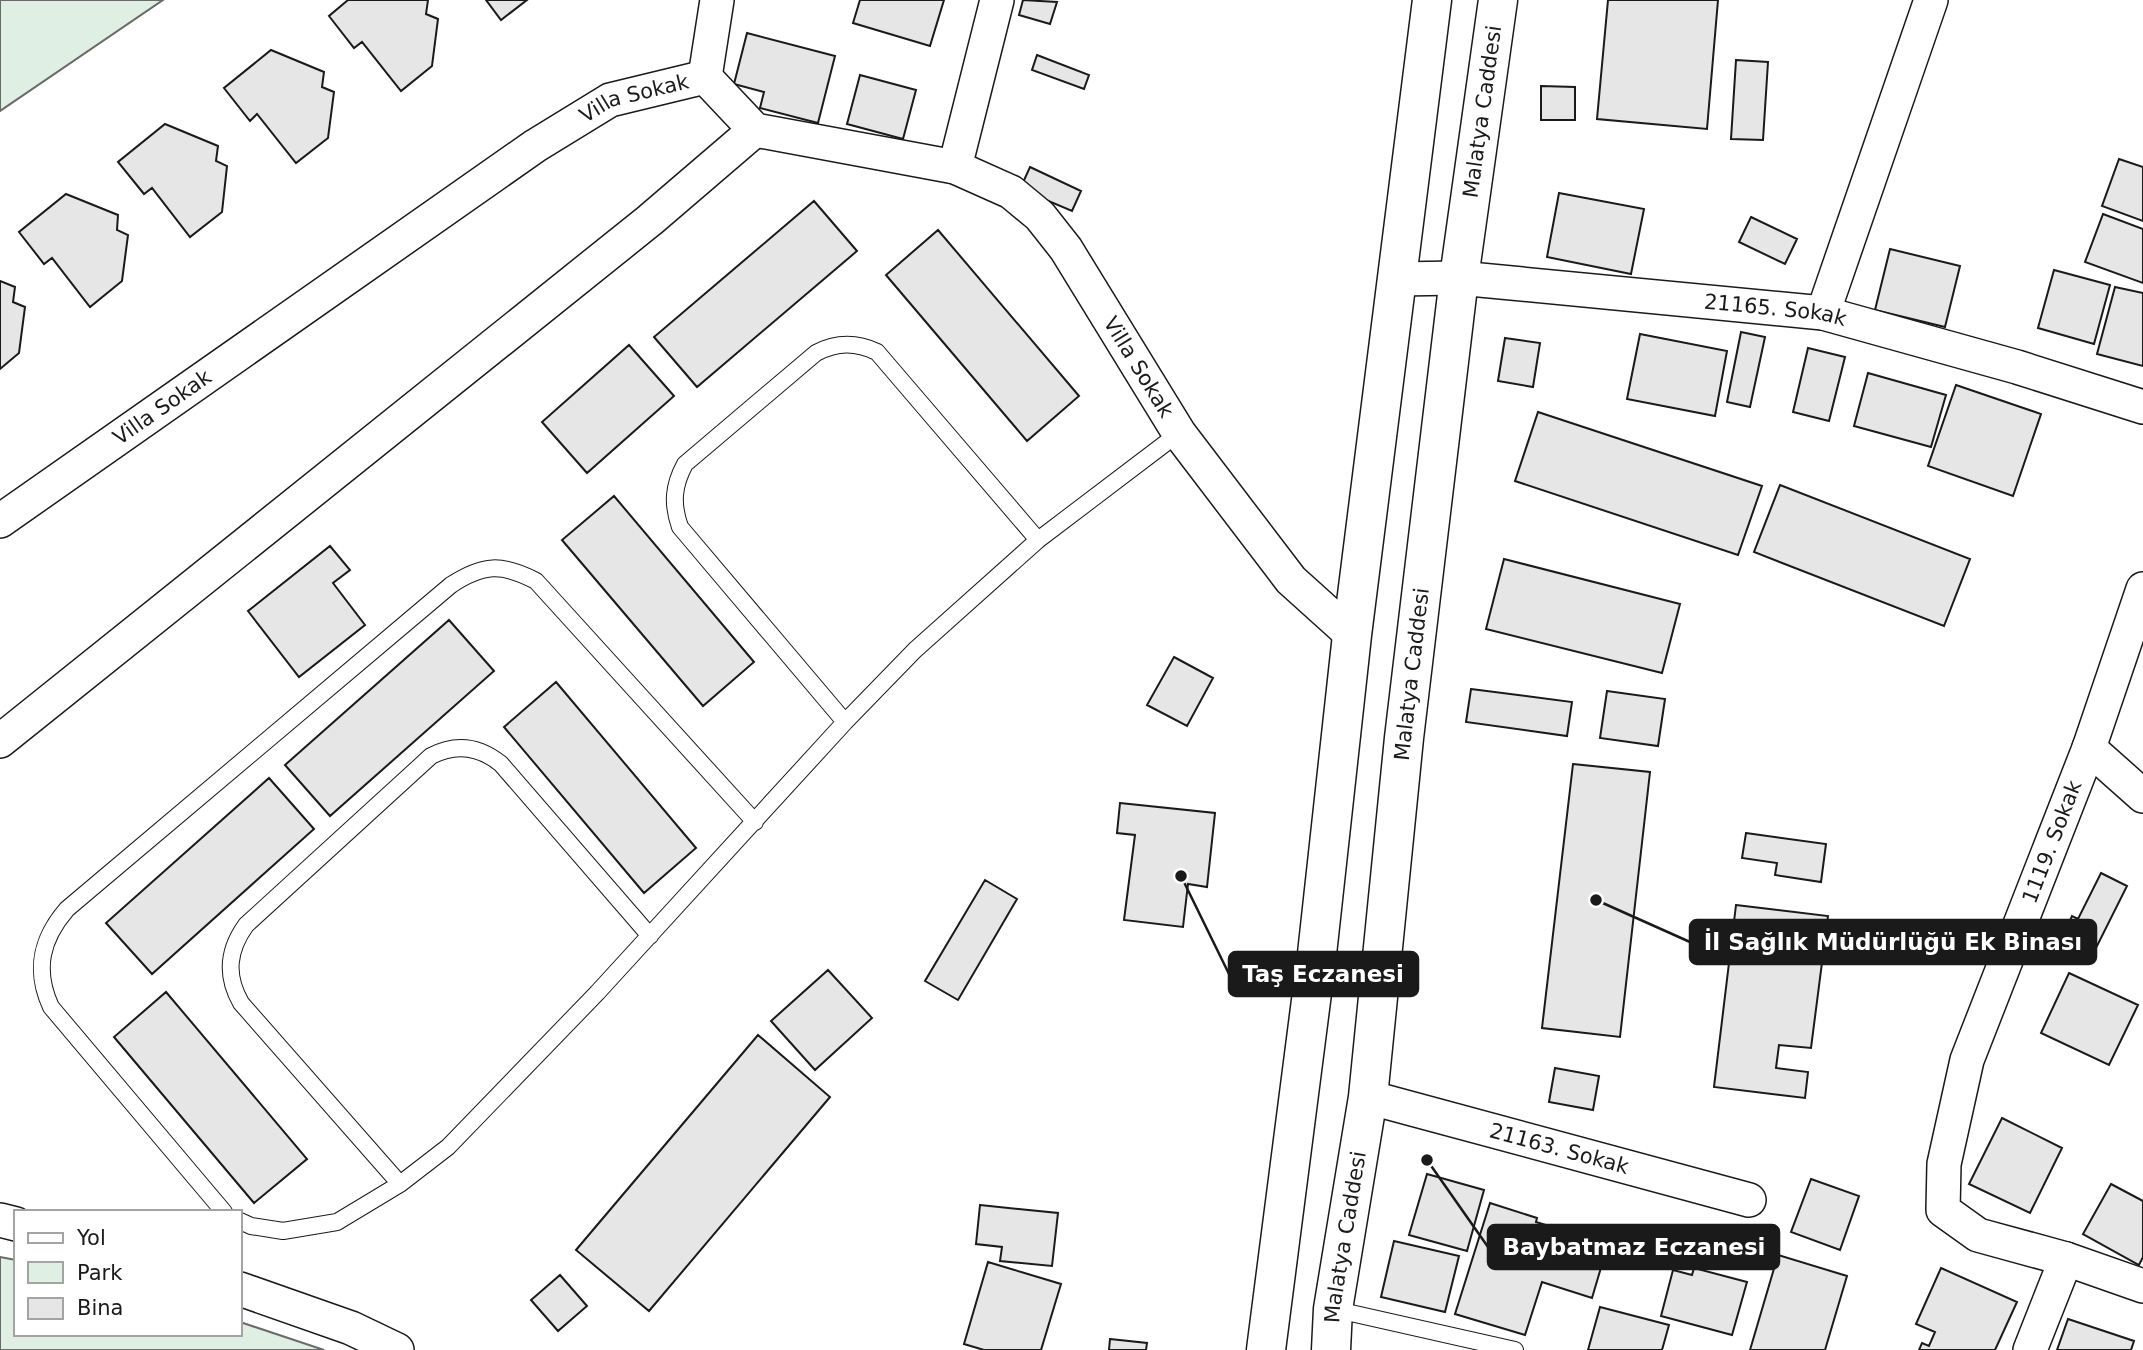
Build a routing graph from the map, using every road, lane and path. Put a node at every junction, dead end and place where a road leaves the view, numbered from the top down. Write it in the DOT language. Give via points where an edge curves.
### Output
graph roads {
  1 [pos="717,0"];
  2 [pos="997,0"];
  3 [pos="1432,0"];
  4 [pos="1498,0"];
  5 [pos="1931,0"];
  6 [pos="705,77"];
  7 [pos="755,130"];
  8 [pos="955,167"];
  9 [pos="1459,278"];
  10 [pos="1397,279"];
  11 [pos="1824,313"];
  12 [pos="2143,407"];
  13 [pos="1179,433"];
  14 [pos="0,521"];
  15 [pos="1038,540"];
  16 [pos="2143,590"];
  17 [pos="1352,635"];
  18 [pos="845,722"];
  19 [pos="0,741"];
  20 [pos="2089,748"];
  21 [pos="2143,796"];
  22 [pos="755,822"];
  23 [pos="650,936"];
  24 [pos="1368,1097"];
  25 [pos="400,1184"];
  26 [pos="1749,1200"];
  27 [pos="222,1210"];
  28 [pos="242,1222"];
  29 [pos="2066,1259"];
  30 [pos="2143,1286"];
  31 [pos="242,1290"];
  32 [pos="1333,1309"];
  33 [pos="397,1350"];
  34 [pos="1266,1350"];
  35 [pos="1331,1350"];
  36 [pos="1515,1350"];
  37 [pos="2030,1350"];
  1 -- 6 [label="street"];
  2 -- 8 [label="street"];
  3 -- 10 [label="main road"];
  4 -- 9 [label="main road, Malatya Caddesi"];
  5 -- 11 [label="street"];
  6 -- 7 [label="street, Villa Sokak"];
  6 -- 14 [label="street, Villa Sokak" via="610,100 535,146"];
  7 -- 8 [label="street, Villa Sokak"];
  7 -- 19 [label="street" via="650,220"];
  8 -- 13 [label="street, Villa Sokak" via="1011,192 1040,216 1066,249"];
  9 -- 10 [label="street, 21165. Sokak"];
  9 -- 11 [label="street, 21165. Sokak"];
  9 -- 24 [label="main road, Malatya Caddesi" via="1404,738"];
  10 -- 17 [label="main road"];
  11 -- 12 [label="street, 21165. Sokak"];
  13 -- 15 [label="lane"];
  13 -- 17 [label="street, Villa Sokak" via="1291,580"];
  15 -- 18 [label="lane" via="915,650"];
  15 -- 18 [label="lane" via="877,352 865,347 840,344 816,353 685,464 674,494 680,527"];
  16 -- 20 [label="street, 1119. Sokak"];
  17 -- 34 [label="main road"];
  18 -- 22 [label="lane"];
  20 -- 21 [label="street"];
  20 -- 29 [label="street, 1119. Sokak" via="1967,1060 1944,1164 1943,1210 1978,1235"];
  22 -- 23 [label="lane"];
  22 -- 27 [label="lane" via="536,581 491,568 473,571 451,584 66,909 45,942 41,976 51,1007"];
  23 -- 25 [label="lane" via="457,1138"];
  23 -- 25 [label="lane" via="501,764 481,751 457,747 431,757 246,925 231,953 229,970 235,993"];
  24 -- 26 [label="street, 21163. Sokak"];
  24 -- 32 [label="main road, Malatya Caddesi"];
  25 -- 28 [label="lane" via="337,1222 282,1231"];
  29 -- 30 [label="street"];
  29 -- 37 [label="street"];
  31 -- 33 [label="street" via="351,1328"];
  32 -- 35 [label="main road, Malatya Caddesi"];
  32 -- 36 [label="lane"];
}
